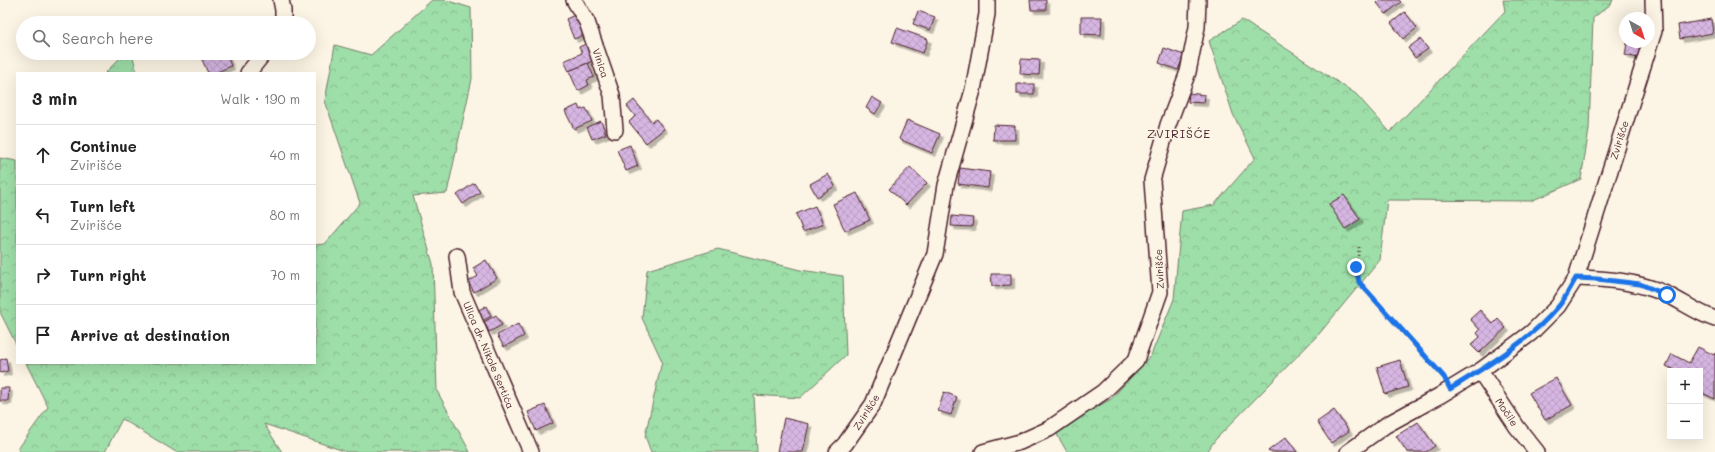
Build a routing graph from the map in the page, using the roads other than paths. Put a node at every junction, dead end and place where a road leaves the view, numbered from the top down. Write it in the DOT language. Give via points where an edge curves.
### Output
graph roads {
  1 [pos="281,0"];
  2 [pos="574,0"];
  3 [pos="987,0"];
  4 [pos="1198,0"];
  5 [pos="1654,0"];
  6 [pos="283,16"];
  7 [pos="258,60"];
  8 [pos="249,72"];
  9 [pos="615,130"];
  10 [pos="457,256"];
  11 [pos="1576,278"];
  12 [pos="1715,319"];
  13 [pos="1480,371"];
  14 [pos="531,452"];
  15 [pos="837,452"];
  16 [pos="984,452"];
  17 [pos="1348,452"];
  18 [pos="1537,452"];
  1 -- 6 [label="street"];
  2 -- 9 [label="street, Vinica" via="587,22 612,95"];
  3 -- 15 [label="street, Zvirišće" via="987,14 973,90 946,185 935,254 873,404"];
  4 -- 16 [label="street, Zvirišće" via="1197,27 1188,72 1152,180 1160,292 1136,360 1104,392 1049,429 1020,442"];
  5 -- 11 [label="street, Zvirišće" via="1654,31"];
  7 -- 8 [label="street"];
  10 -- 14 [label="street, Ulica dr. Nikole Sertića" via="462,292"];
  11 -- 12 [label="street" via="1640,284"];
  11 -- 13 [label="street, Zvirišće" via="1558,306 1530,334"];
  13 -- 17 [label="street, Zvirišće" via="1386,425"];
  13 -- 18 [label="street, Močile"];
}
